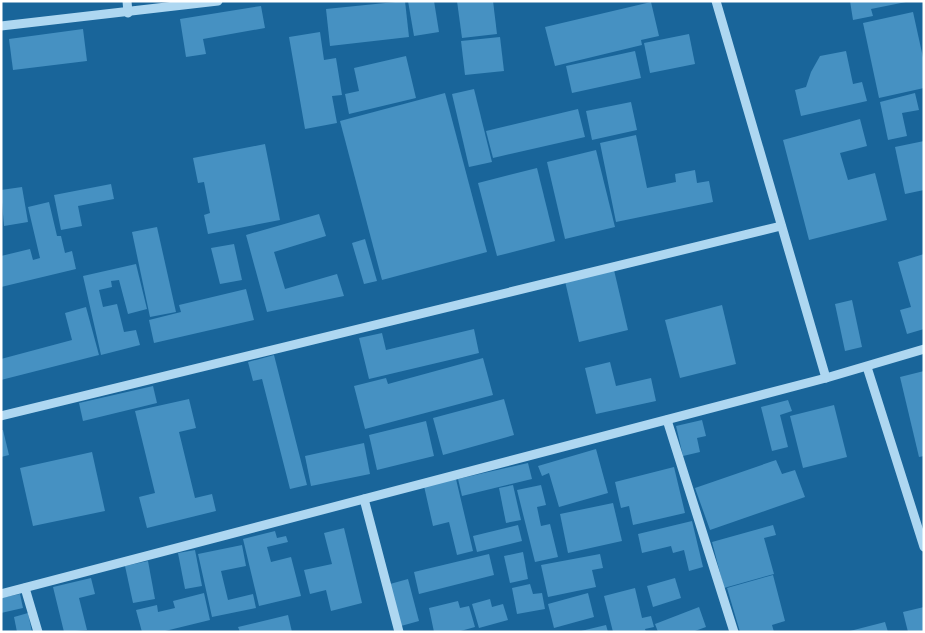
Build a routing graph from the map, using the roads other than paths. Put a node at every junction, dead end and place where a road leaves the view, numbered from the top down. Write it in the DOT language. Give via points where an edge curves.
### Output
graph roads {
  1 [pos="126,1"];
  2 [pos="218,1"];
  3 [pos="716,1"];
  4 [pos="128,13"];
  5 [pos="1,26"];
  6 [pos="781,226"];
  7 [pos="924,349"];
  8 [pos="867,366"];
  9 [pos="826,378"];
  10 [pos="1,416"];
  11 [pos="667,420"];
  12 [pos="364,499"];
  13 [pos="924,546"];
  14 [pos="25,588"];
  15 [pos="1,594"];
  16 [pos="38,632"];
  17 [pos="399,632"];
  18 [pos="734,632"];
  1 -- 4 [label="street"];
  2 -- 4 [label="street"];
  3 -- 6 [label="street"];
  4 -- 5 [label="street"];
  6 -- 9 [label="street"];
  6 -- 10 [label="street"];
  7 -- 8 [label="street"];
  8 -- 9 [label="street"];
  8 -- 13 [label="street"];
  9 -- 11 [label="street"];
  11 -- 12 [label="street"];
  11 -- 18 [label="street"];
  12 -- 14 [label="street"];
  12 -- 17 [label="street"];
  14 -- 15 [label="street"];
  14 -- 16 [label="street"];
}
